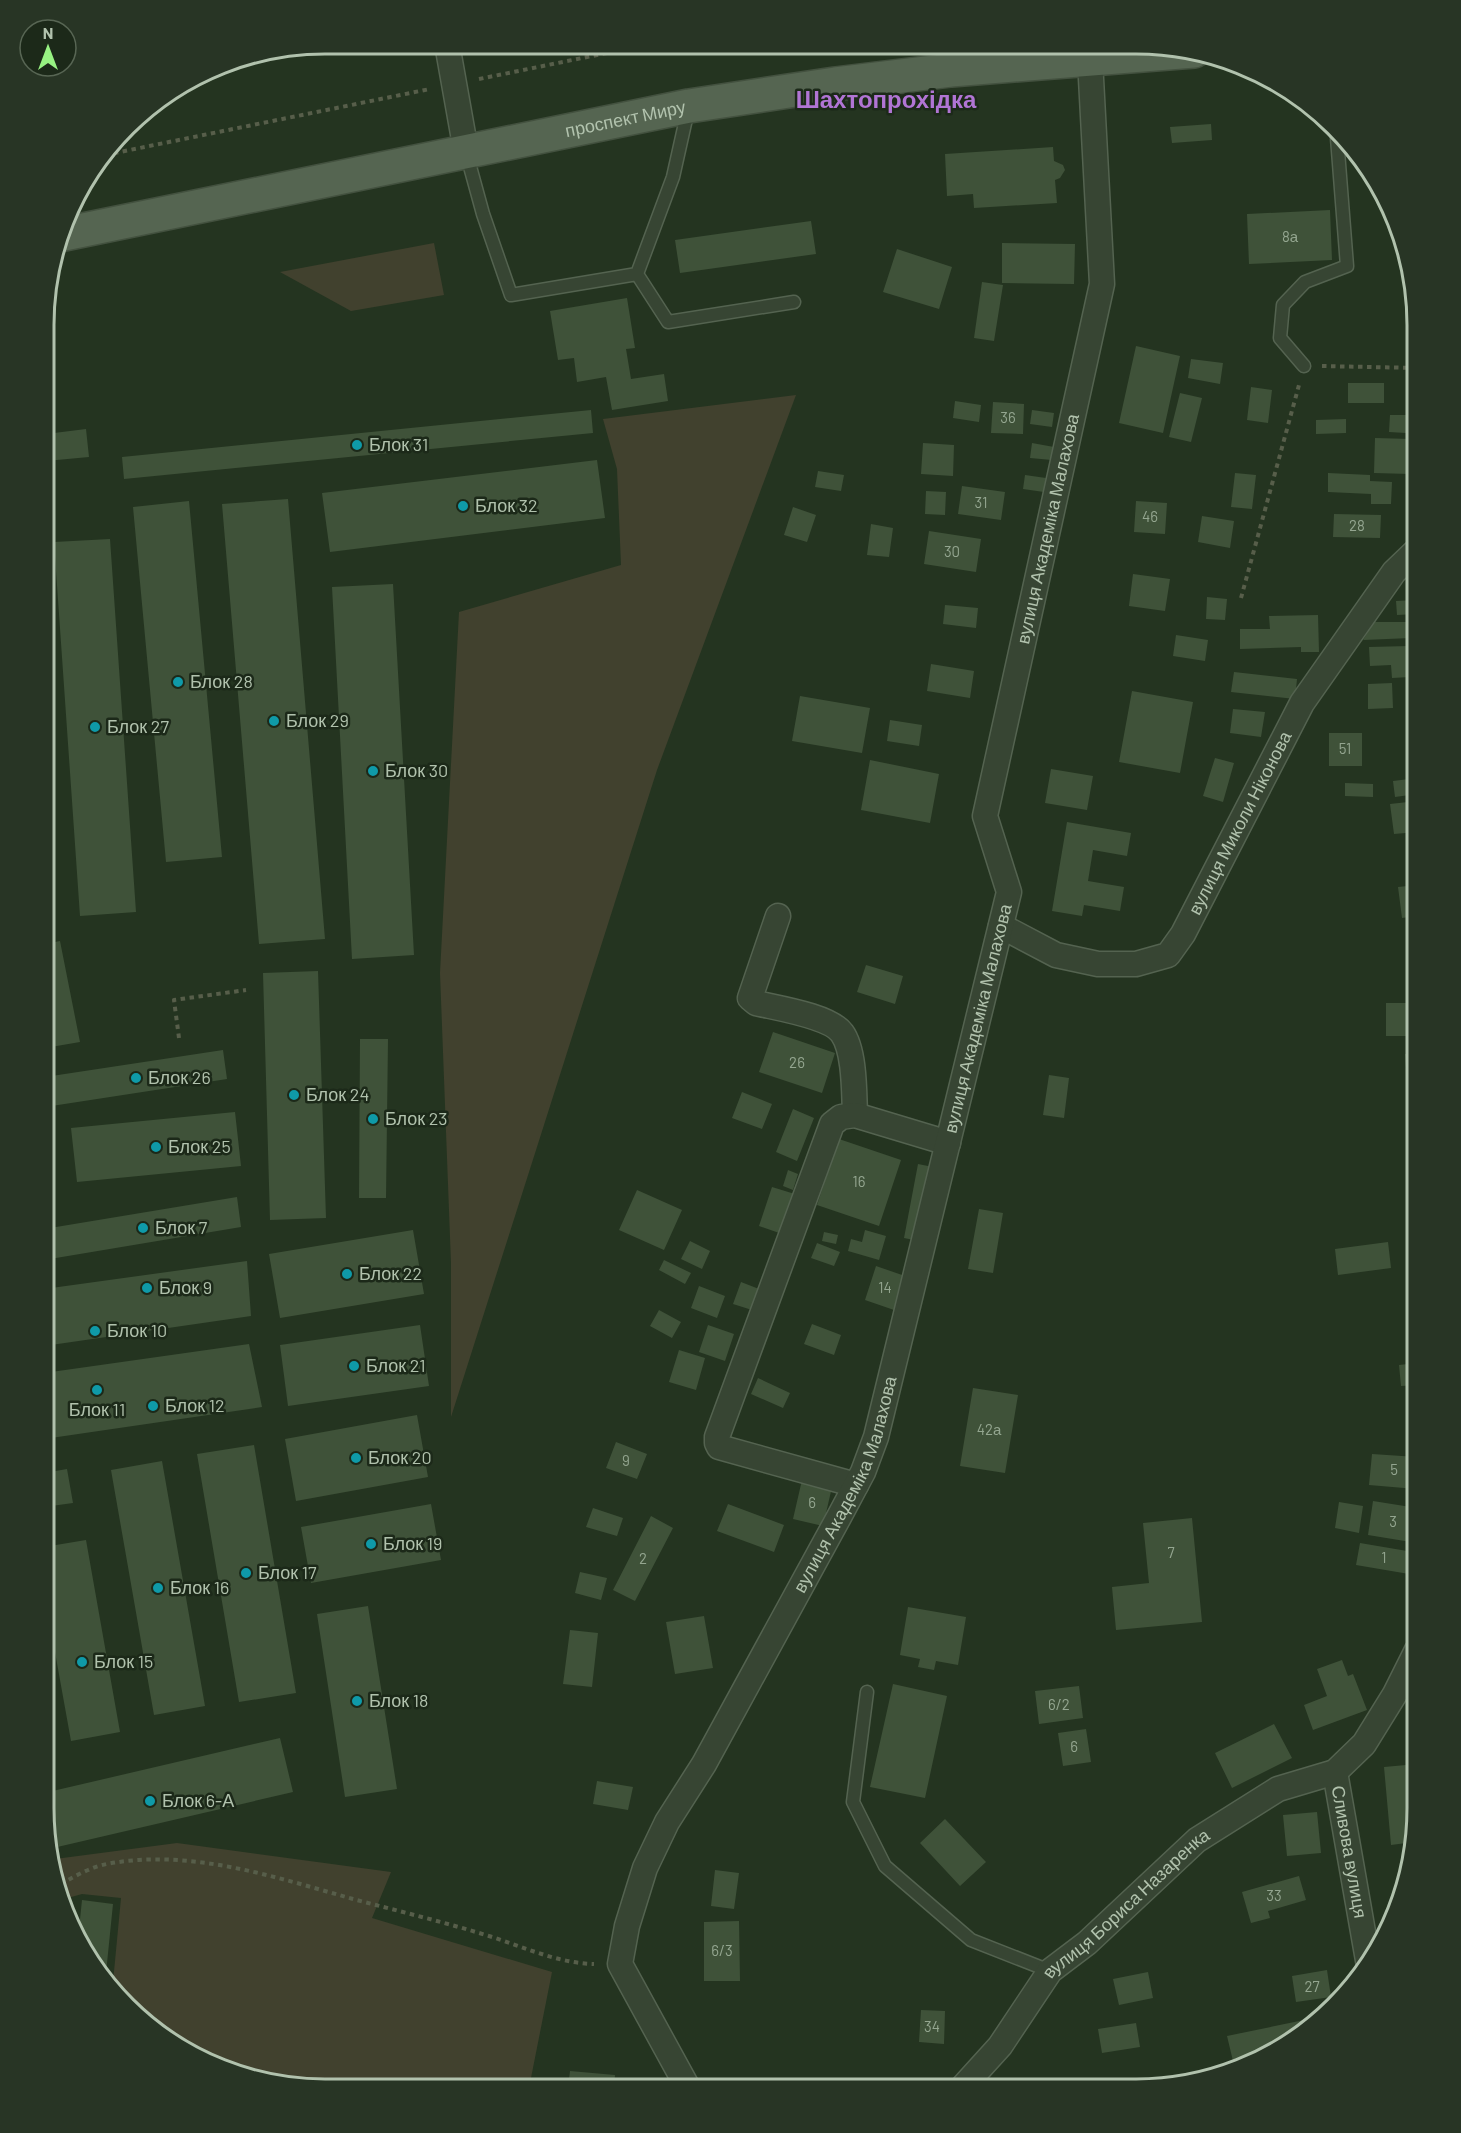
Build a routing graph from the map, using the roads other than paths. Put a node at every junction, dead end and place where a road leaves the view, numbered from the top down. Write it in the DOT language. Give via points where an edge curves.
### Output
graph roads {
  1 [pos="448,54"];
  2 [pos="1150,55"];
  3 [pos="1090,60"];
  4 [pos="689,106"];
  5 [pos="1337,143"];
  6 [pos="466,151"];
  7 [pos="70,233"];
  8 [pos="637,274"];
  9 [pos="794,302"];
  10 [pos="1304,366"];
  11 [pos="1407,560"];
  12 [pos="778,915"];
  13 [pos="1001,926"];
  14 [pos="855,1115"];
  15 [pos="948,1143"];
  16 [pos="856,1485"];
  17 [pos="1407,1670"];
  18 [pos="867,1692"];
  19 [pos="1335,1772"];
  20 [pos="1366,1951"];
  21 [pos="1050,1971"];
  22 [pos="683,2079"];
  23 [pos="970,2079"];
  1 -- 6 [label="street"];
  2 -- 3 [label="main road, проспект Миру"];
  3 -- 4 [label="main road, проспект Миру" via="951,70"];
  3 -- 13 [label="street, вулиця Академіка Малахова" via="1102,284 986,816 1009,892"];
  4 -- 6 [label="main road, проспект Миру"];
  4 -- 8 [label="lane" via="673,177"];
  5 -- 10 [label="lane" via="1347,266 1305,282 1283,305 1280,338"];
  6 -- 7 [label="main road, проспект Миру"];
  6 -- 8 [label="lane" via="511,296"];
  8 -- 9 [label="lane" via="668,322"];
  11 -- 13 [label="street, вулиця Миколи Ніконова" via="1394,572 1302,703 1183,934 1168,955 1136,964 1098,964 1056,955"];
  12 -- 14 [label="street" via="750,998 824,1021 841,1031 848,1044"];
  13 -- 15 [label="street, вулиця Академіка Малахова"];
  14 -- 15 [label="street"];
  14 -- 16 [label="street" via="841,1117 832,1124 717,1443 719,1447"];
  15 -- 16 [label="street, вулиця Академіка Малахова" via="876,1437"];
  16 -- 22 [label="street, вулиця Академіка Малахова" via="704,1764 667,1822 645,1868 627,1926 621,1964"];
  17 -- 19 [label="street" via="1364,1744"];
  18 -- 21 [label="lane" via="853,1802 885,1866 971,1940"];
  19 -- 20 [label="street, Сливова вулиця"];
  19 -- 21 [label="street, вулиця Бориса Назаренка" via="1278,1789 1197,1840 1087,1943"];
  21 -- 23 [label="street, вулиця Бориса Назаренка" via="1000,2046"];
}
